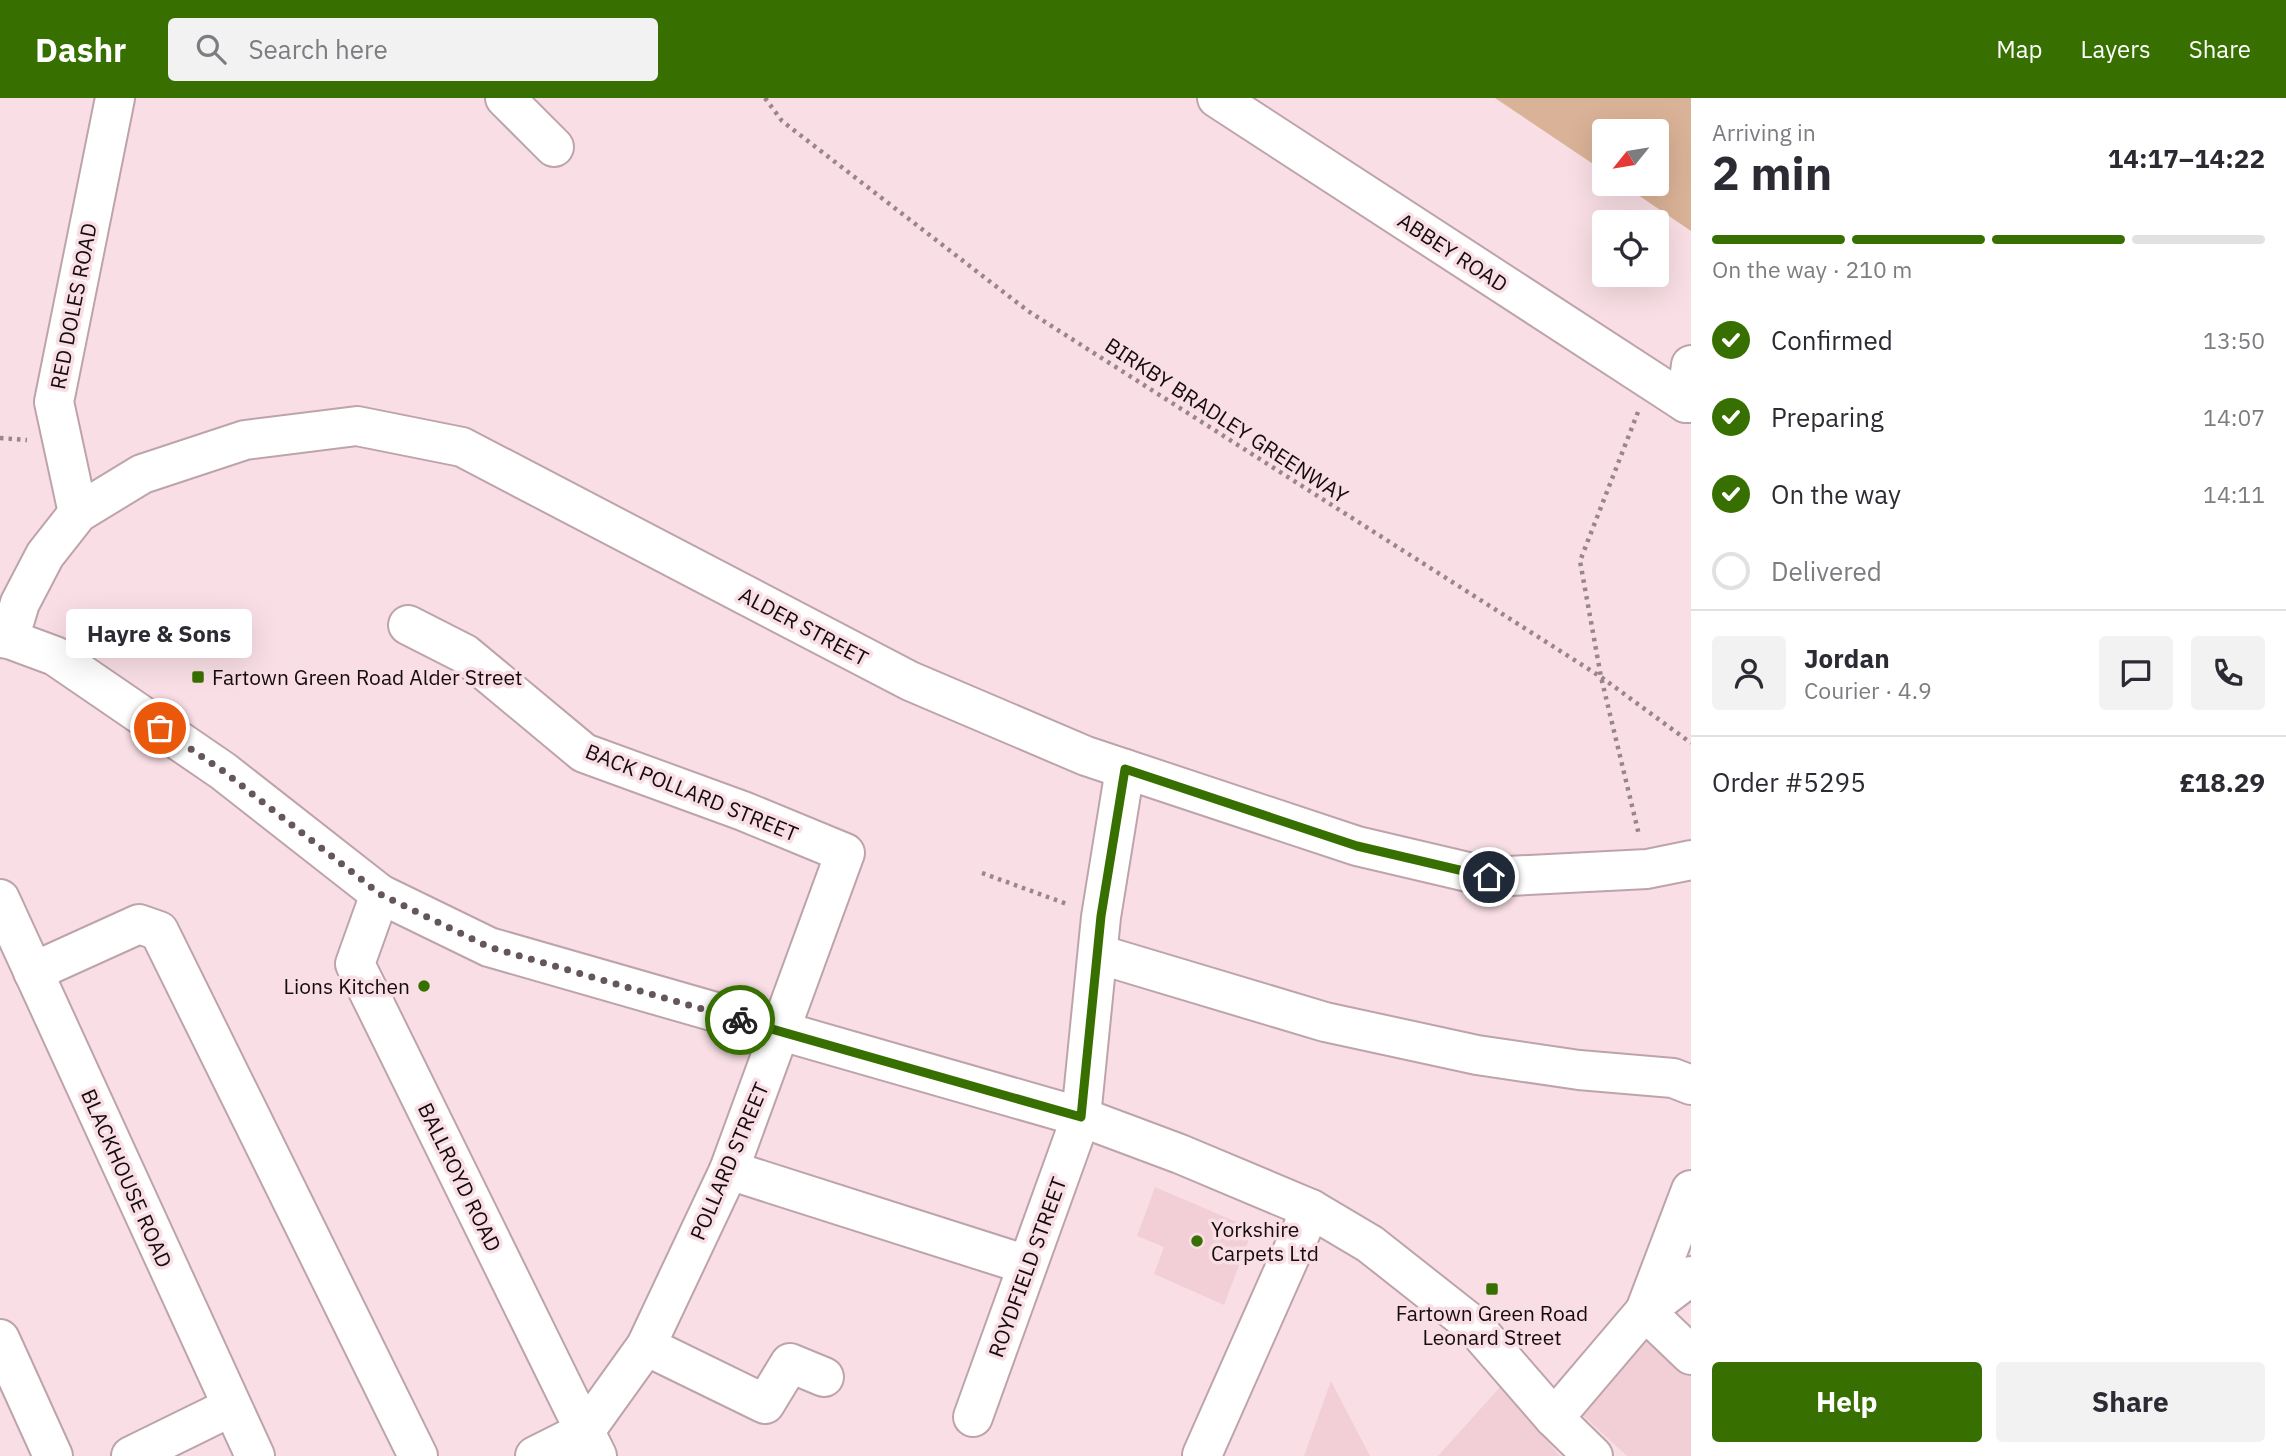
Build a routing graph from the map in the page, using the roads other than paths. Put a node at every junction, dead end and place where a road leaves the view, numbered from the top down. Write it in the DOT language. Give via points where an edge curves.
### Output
graph roads {
  1 [pos="115,98"];
  2 [pos="505,98"];
  3 [pos="1217,98"];
  4 [pos="554,147"];
  5 [pos="1691,365"];
  6 [pos="1689,403"];
  7 [pos="78,513"];
  8 [pos="408,625"];
  9 [pos="4,639"];
  10 [pos="1125,769"];
  11 [pos="845,853"];
  12 [pos="1689,861"];
  13 [pos="380,894"];
  14 [pos="0,899"];
  15 [pos="1098,954"];
  16 [pos="33,972"];
  17 [pos="781,1032"];
  18 [pos="1691,1085"];
  19 [pos="1081,1117"];
  20 [pos="729,1170"];
  21 [pos="1691,1190"];
  22 [pos="1311,1209"];
  23 [pos="1027,1265"];
  24 [pos="1691,1276"];
  25 [pos="1646,1311"];
  26 [pos="0,1339"];
  27 [pos="646,1346"];
  28 [pos="1691,1355"];
  29 [pos="824,1377"];
  30 [pos="231,1407"];
  31 [pos="973,1417"];
  32 [pos="1554,1418"];
  33 [pos="591,1444"];
  34 [pos="1202,1455"];
  35 [pos="53,1456"];
  36 [pos="131,1456"];
  37 [pos="255,1456"];
  38 [pos="418,1456"];
  39 [pos="535,1456"];
  40 [pos="1593,1456"];
  1 -- 7 [label="street, RED DOLES ROAD" via="54,402"];
  2 -- 4 [label="street"];
  3 -- 6 [label="street, ABBEY ROAD"];
  5 -- 6 [label="street"];
  7 -- 9 [label="street, ALDER STREET" via="45,555"];
  7 -- 10 [label="street, ALDER STREET" via="142,474 245,440 357,426 462,447 909,681"];
  8 -- 11 [label="street, BACK POLLARD STREET" via="465,654 584,753"];
  9 -- 13 [label="street" via="55,656 223,771"];
  10 -- 12 [label="street, ALDER STREET" via="1357,846 1489,877 1647,869"];
  10 -- 15 [label="street, ROYDFIELD STREET"];
  11 -- 17 [label="street, POLLARD STREET" via="820,958"];
  13 -- 17 [label="street" via="489,947"];
  13 -- 33 [label="street, BALLROYD ROAD" via="355,964"];
  14 -- 16 [label="street, BLACKHOUSE ROAD"];
  15 -- 18 [label="street" via="1325,1022 1477,1055 1673,1078"];
  15 -- 19 [label="street, ROYDFIELD STREET"];
  16 -- 30 [label="street, BLACKHOUSE ROAD"];
  16 -- 38 [label="street" via="139,924 159,931"];
  17 -- 19 [label="street"];
  17 -- 20 [label="street, POLLARD STREET"];
  19 -- 22 [label="street"];
  19 -- 23 [label="street, ROYDFIELD STREET"];
  20 -- 23 [label="street"];
  20 -- 27 [label="street, POLLARD STREET"];
  21 -- 25 [label="street"];
  22 -- 32 [label="street" via="1370,1244 1474,1326"];
  22 -- 34 [label="street"];
  23 -- 31 [label="street, ROYDFIELD STREET"];
  24 -- 25 [label="street"];
  25 -- 28 [label="street"];
  25 -- 32 [label="street"];
  26 -- 35 [label="street"];
  27 -- 29 [label="street" via="765,1404 790,1363"];
  27 -- 33 [label="street, POLLARD STREET"];
  30 -- 36 [label="street"];
  30 -- 37 [label="street, BLACKHOUSE ROAD"];
  32 -- 40 [label="street"];
  33 -- 39 [label="street"];
}
